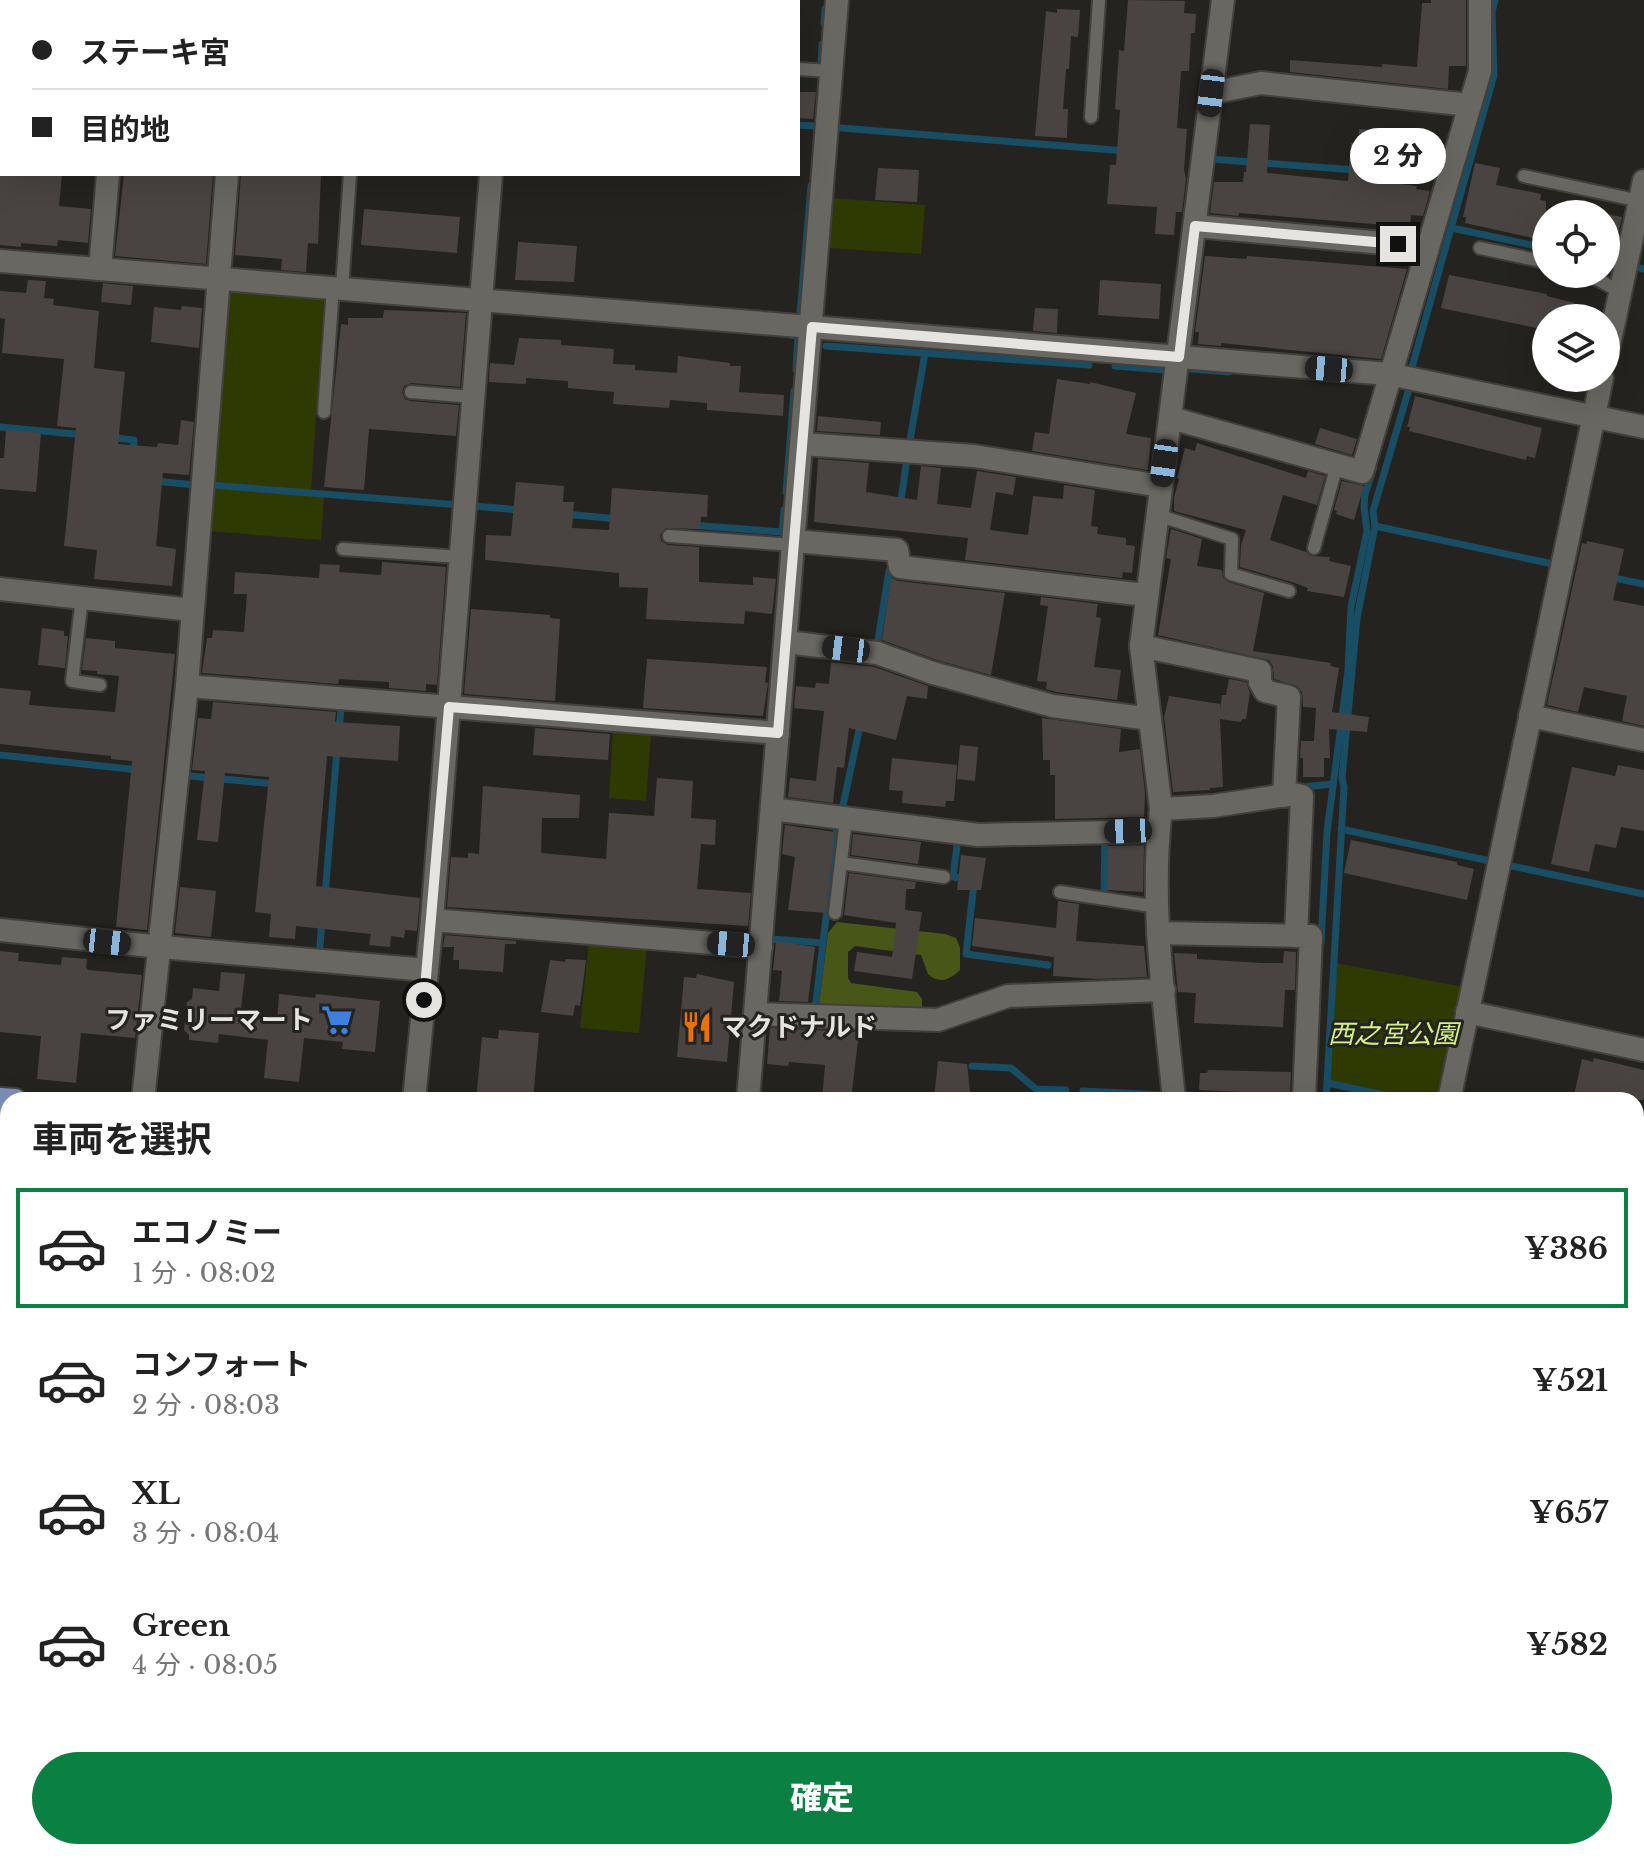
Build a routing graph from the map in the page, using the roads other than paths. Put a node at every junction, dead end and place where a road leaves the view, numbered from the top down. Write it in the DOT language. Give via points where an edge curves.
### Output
graph roads {
  1 [pos="837,0"];
  2 [pos="1099,0"];
  3 [pos="1223,0"];
  4 [pos="1480,0"];
  5 [pos="800,69"];
  6 [pos="831,71"];
  7 [pos="1211,93"];
  8 [pos="1470,105"];
  9 [pos="1091,117"];
  10 [pos="108,176"];
  11 [pos="227,176"];
  12 [pos="350,176"];
  13 [pos="491,176"];
  14 [pos="1524,176"];
  15 [pos="1642,191"];
  16 [pos="1195,226"];
  17 [pos="1427,247"];
  18 [pos="1480,248"];
  19 [pos="1532,259"];
  20 [pos="0,261"];
  21 [pos="100,269"];
  22 [pos="218,278"];
  23 [pos="338,288"];
  24 [pos="1613,288"];
  25 [pos="1620,292"];
  26 [pos="481,300"];
  27 [pos="1617,304"];
  28 [pos="812,327"];
  29 [pos="1179,357"];
  30 [pos="1399,376"];
  31 [pos="411,392"];
  32 [pos="1599,392"];
  33 [pos="474,397"];
  34 [pos="324,412"];
  35 [pos="1594,416"];
  36 [pos="1171,418"];
  37 [pos="1644,427"];
  38 [pos="802,444"];
  39 [pos="1337,465"];
  40 [pos="1161,486"];
  41 [pos="1157,515"];
  42 [pos="669,536"];
  43 [pos="794,543"];
  44 [pos="1314,548"];
  45 [pos="343,549"];
  46 [pos="461,557"];
  47 [pos="0,589"];
  48 [pos="1289,591"];
  49 [pos="1146,595"];
  50 [pos="82,598"];
  51 [pos="192,610"];
  52 [pos="786,642"];
  53 [pos="1141,646"];
  54 [pos="100,685"];
  55 [pos="187,686"];
  56 [pos="449,707"];
  57 [pos="1530,716"];
  58 [pos="1150,719"];
  59 [pos="778,733"];
  60 [pos="1644,740"];
  61 [pos="1284,796"];
  62 [pos="772,809"];
  63 [pos="846,819"];
  64 [pos="1160,820"];
  65 [pos="841,863"];
  66 [pos="944,877"];
  67 [pos="1060,892"];
  68 [pos="1158,907"];
  69 [pos="835,913"];
  70 [pos="432,920"];
  71 [pos="0,930"];
  72 [pos="1158,933"];
  73 [pos="1296,936"];
  74 [pos="161,947"];
  75 [pos="761,947"];
  76 [pos="427,970"];
  77 [pos="1164,990"];
  78 [pos="1467,1012"];
  79 [pos="755,1014"];
  80 [pos="1644,1050"];
  81 [pos="144,1092"];
  82 [pos="415,1092"];
  83 [pos="749,1092"];
  84 [pos="1173,1092"];
  85 [pos="1304,1092"];
  86 [pos="1451,1092"];
  1 -- 6 [label="street"];
  2 -- 9 [label="lane"];
  3 -- 7 [label="street"];
  4 -- 8 [label="street" via="1480,71"];
  5 -- 6 [label="lane"];
  6 -- 28 [label="street"];
  7 -- 8 [label="street" via="1261,83"];
  7 -- 16 [label="street"];
  8 -- 17 [label="street"];
  10 -- 21 [label="street"];
  11 -- 22 [label="street"];
  12 -- 23 [label="lane"];
  13 -- 26 [label="street"];
  14 -- 15 [label="lane"];
  15 -- 25 [label="street"];
  16 -- 17 [label="street"];
  16 -- 29 [label="street"];
  17 -- 30 [label="street"];
  18 -- 19 [label="lane"];
  20 -- 21 [label="street"];
  21 -- 22 [label="street"];
  22 -- 23 [label="street"];
  22 -- 51 [label="street"];
  23 -- 26 [label="street"];
  23 -- 34 [label="lane"];
  24 -- 25 [label="lane"];
  25 -- 27 [label="street"];
  26 -- 28 [label="street"];
  26 -- 33 [label="street"];
  28 -- 29 [label="street"];
  28 -- 38 [label="street"];
  29 -- 30 [label="street"];
  29 -- 36 [label="street"];
  30 -- 35 [label="street"];
  30 -- 39 [label="street" via="1362,472"];
  31 -- 33 [label="lane"];
  32 -- 35 [label="street"];
  33 -- 46 [label="street"];
  35 -- 37 [label="street"];
  35 -- 57 [label="street"];
  36 -- 39 [label="street"];
  36 -- 40 [label="street"];
  38 -- 40 [label="street" via="974,456"];
  38 -- 43 [label="street"];
  39 -- 44 [label="lane"];
  40 -- 41 [label="street"];
  41 -- 48 [label="lane" via="1232,539 1231,574"];
  41 -- 49 [label="street"];
  42 -- 43 [label="lane"];
  43 -- 49 [label="street" via="897,550 900,567"];
  43 -- 52 [label="street"];
  45 -- 46 [label="lane"];
  46 -- 56 [label="street"];
  47 -- 50 [label="street"];
  49 -- 53 [label="street"];
  50 -- 51 [label="street"];
  50 -- 54 [label="lane" via="72,681"];
  51 -- 55 [label="street"];
  52 -- 58 [label="street" via="877,653 1053,706"];
  52 -- 59 [label="street"];
  53 -- 58 [label="street"];
  53 -- 61 [label="street" via="1260,671 1265,691 1289,697"];
  55 -- 56 [label="street"];
  55 -- 74 [label="street"];
  56 -- 59 [label="street"];
  56 -- 70 [label="street"];
  57 -- 60 [label="street"];
  57 -- 78 [label="street"];
  58 -- 64 [label="street"];
  59 -- 62 [label="street"];
  61 -- 64 [label="street"];
  61 -- 73 [label="street" via="1302,796"];
  62 -- 63 [label="street"];
  62 -- 75 [label="street"];
  63 -- 64 [label="street" via="978,835"];
  63 -- 65 [label="lane"];
  64 -- 68 [label="street"];
  65 -- 66 [label="lane"];
  65 -- 69 [label="lane"];
  67 -- 68 [label="lane"];
  68 -- 72 [label="street"];
  70 -- 75 [label="street"];
  70 -- 76 [label="street"];
  71 -- 74 [label="street"];
  72 -- 73 [label="street"];
  72 -- 77 [label="street"];
  73 -- 85 [label="street" via="1311,936"];
  74 -- 76 [label="street"];
  74 -- 81 [label="street"];
  75 -- 79 [label="street"];
  76 -- 82 [label="street"];
  77 -- 79 [label="street" via="1008,996 938,1020"];
  77 -- 84 [label="street"];
  78 -- 80 [label="street"];
  78 -- 86 [label="street"];
  79 -- 83 [label="street"];
}
